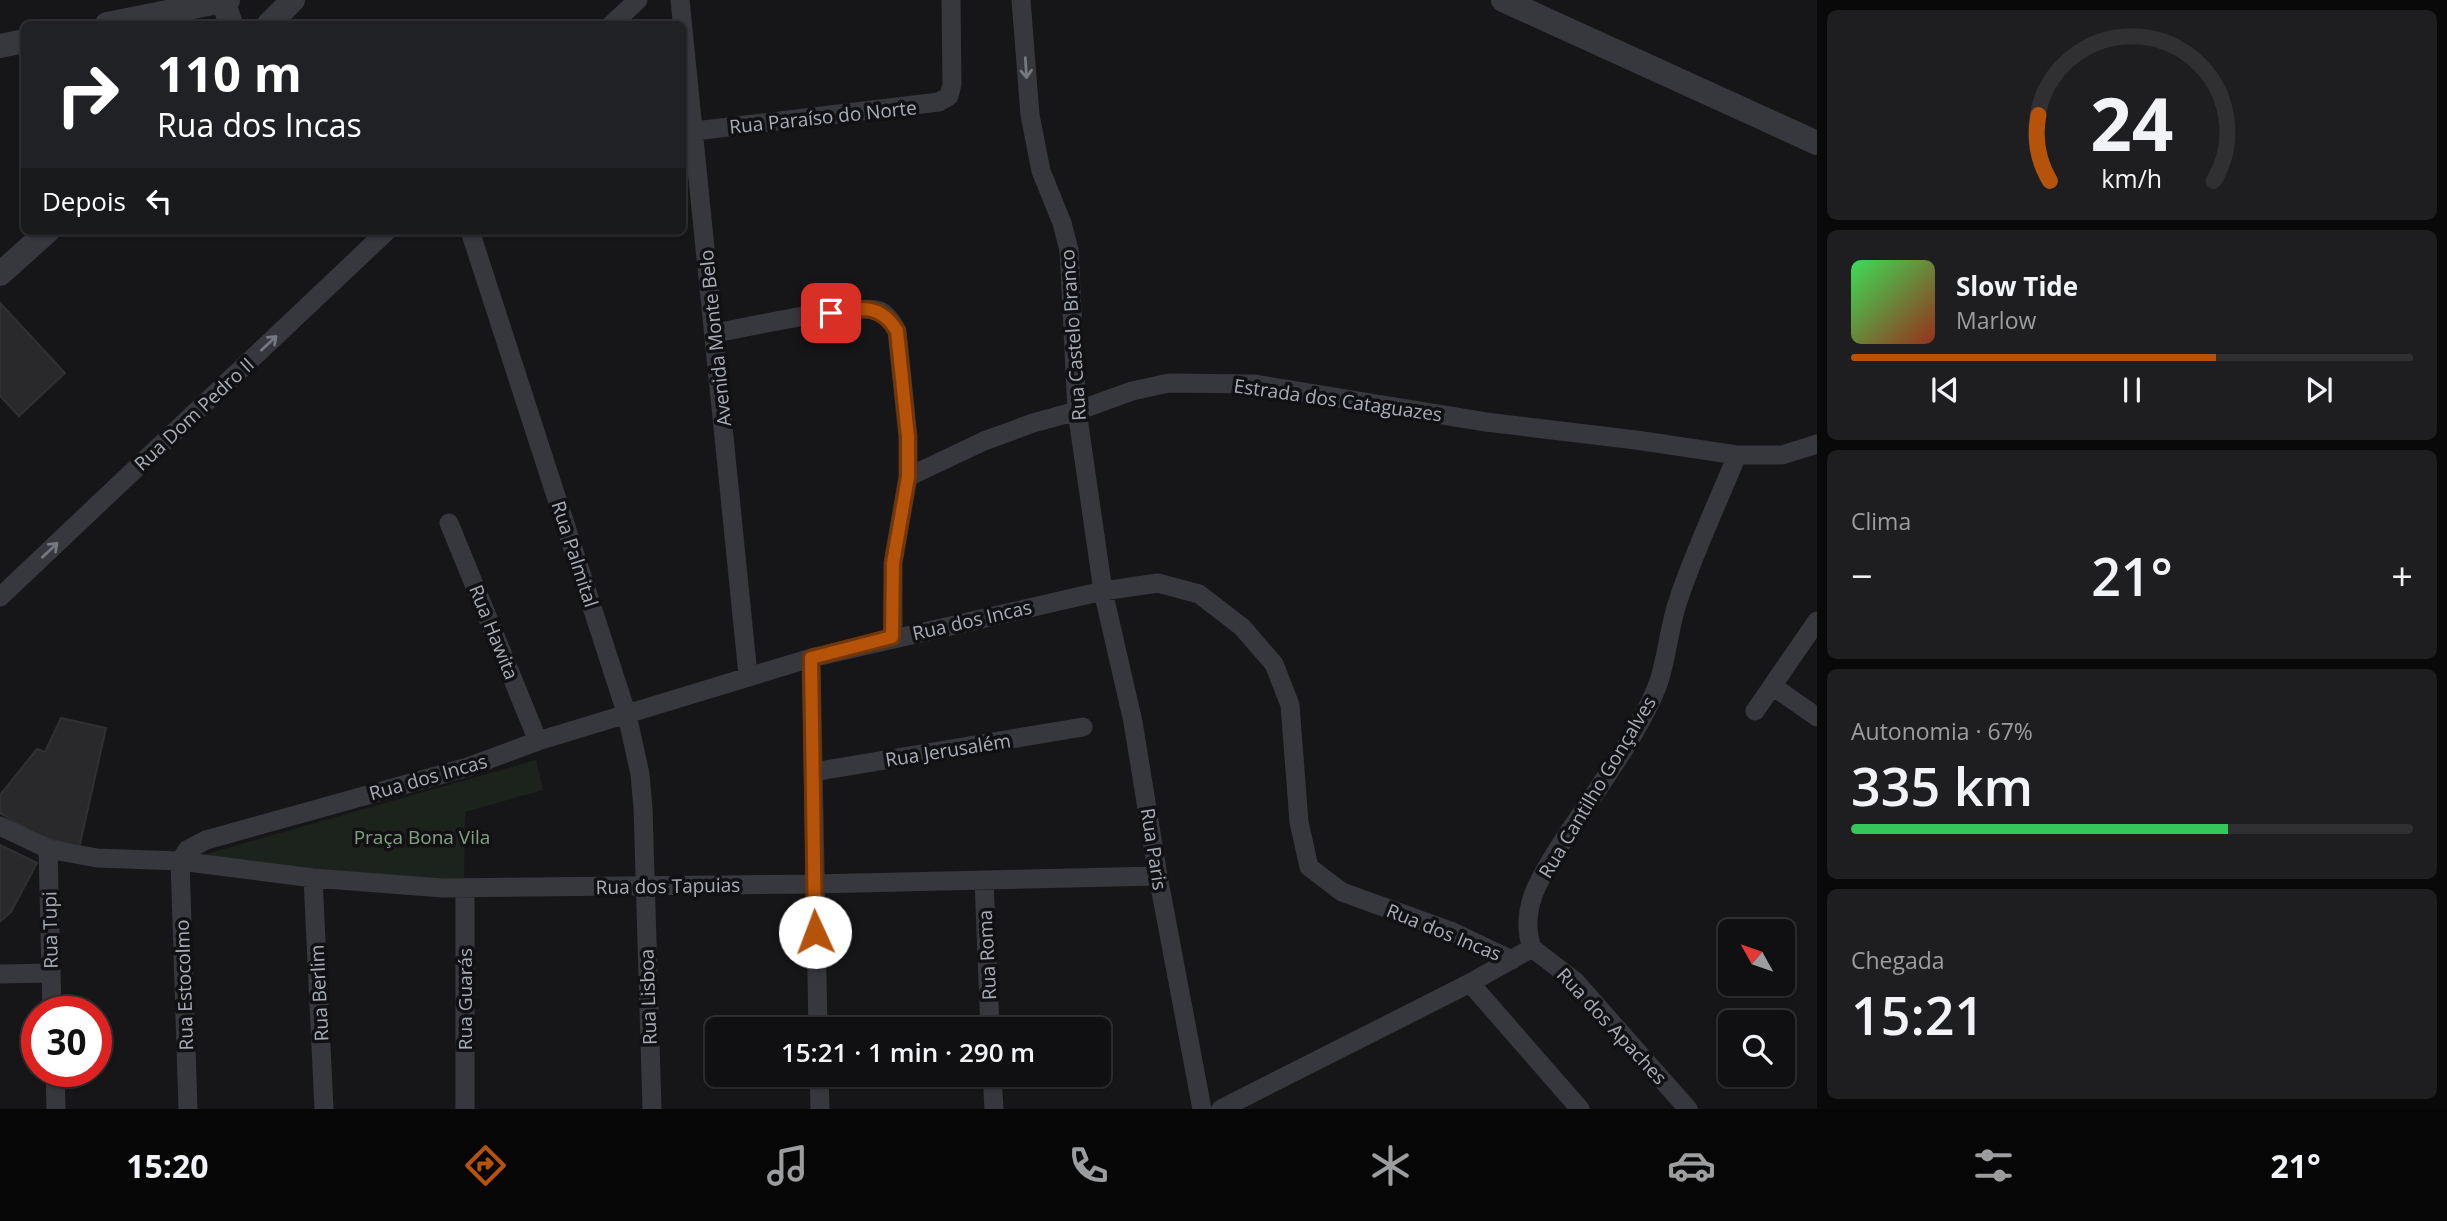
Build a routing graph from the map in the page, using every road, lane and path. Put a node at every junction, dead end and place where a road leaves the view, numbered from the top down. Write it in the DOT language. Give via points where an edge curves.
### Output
graph roads {
  1 [pos="293,0"];
  2 [pos="638,0"];
  3 [pos="680,0"];
  4 [pos="951,0"];
  5 [pos="1021,0"];
  6 [pos="1503,0"];
  7 [pos="225,1"];
  8 [pos="122,21"];
  9 [pos="230,21"];
  10 [pos="272,21"];
  11 [pos="615,21"];
  12 [pos="682,21"];
  13 [pos="21,42"];
  14 [pos="0,46"];
  15 [pos="686,52"];
  16 [pos="695,131"];
  17 [pos="1817,143"];
  18 [pos="44,235"];
  19 [pos="383,235"];
  20 [pos="471,235"];
  21 [pos="0,274"];
  22 [pos="715,333"];
  23 [pos="1077,411"];
  24 [pos="1817,444"];
  25 [pos="1737,455"];
  26 [pos="908,477"];
  27 [pos="449,523"];
  28 [pos="1103,591"];
  29 [pos="0,597"];
  30 [pos="1817,621"];
  31 [pos="892,637"];
  32 [pos="811,658"];
  33 [pos="748,675"];
  34 [pos="1774,687"];
  35 [pos="1755,711"];
  36 [pos="627,715"];
  37 [pos="1817,718"];
  38 [pos="1083,727"];
  39 [pos="538,741"];
  40 [pos="813,772"];
  41 [pos="0,826"];
  42 [pos="48,849"];
  43 [pos="180,861"];
  44 [pos="1158,876"];
  45 [pos="313,878"];
  46 [pos="984,880"];
  47 [pos="814,884"];
  48 [pos="644,885"];
  49 [pos="465,889"];
  50 [pos="1532,948"];
  51 [pos="1512,960"];
  52 [pos="51,973"];
  53 [pos="0,974"];
  54 [pos="1470,983"];
  55 [pos="52,996"];
  56 [pos="818,1017"];
  57 [pos="990,1017"];
  58 [pos="55,1087"];
  59 [pos="819,1087"];
  60 [pos="993,1087"];
  61 [pos="56,1109"];
  62 [pos="188,1109"];
  63 [pos="324,1109"];
  64 [pos="465,1109"];
  65 [pos="652,1109"];
  66 [pos="820,1109"];
  67 [pos="994,1109"];
  68 [pos="1202,1109"];
  69 [pos="1221,1109"];
  70 [pos="1580,1109"];
  71 [pos="1688,1109"];
  1 -- 10 [label="street"];
  2 -- 11 [label="street"];
  3 -- 12 [label="street, Avenida Monte Belo"];
  4 -- 16 [label="street, Rua Paraíso do Norte" via="953,69 948,96 927,106"];
  5 -- 23 [label="street, Rua Castelo Branco, one-way" via="1030,115 1041,171 1069,250"];
  6 -- 17 [label="street"];
  7 -- 8 [label="street"];
  7 -- 9 [label="street"];
  13 -- 14 [label="street"];
  15 -- 16 [label="street, Avenida Monte Belo"];
  16 -- 22 [label="street, Avenida Monte Belo"];
  18 -- 21 [label="street"];
  29 -- 19 [label="street, Rua Dom Pedro II, one-way"];
  20 -- 36 [label="street, Rua Palmital"];
  22 -- 26 [label="street" via="855,309 880,311 897,331"];
  22 -- 33 [label="street, Avenida Monte Belo"];
  23 -- 25 [label="street, Estrada dos Cataguazes" via="1169,383 1254,384 1486,422"];
  23 -- 26 [label="street, Estrada dos Cataguazes" via="984,441"];
  23 -- 28 [label="street, Rua Castelo Branco"];
  24 -- 25 [label="street, Estrada dos Cataguazes" via="1782,455"];
  25 -- 50 [label="street, Rua Cantilho Gonçalves" via="1680,595 1659,680 1643,714 1547,866 1528,907 1525,930"];
  26 -- 31 [label="street" via="893,563"];
  27 -- 39 [label="street, Rua Hawita"];
  28 -- 31 [label="street, Rua dos Incas"];
  28 -- 44 [label="street, Rua Paris" via="1133,722"];
  28 -- 51 [label="street, Rua dos Incas" via="1158,583 1199,594 1242,627 1274,664 1290,705 1299,822 1309,866 1342,892 1454,932"];
  30 -- 34 [label="street"];
  31 -- 32 [label="street, Rua dos Incas"];
  32 -- 33 [label="street, Rua dos Incas"];
  32 -- 40 [label="street"];
  33 -- 36 [label="street, Rua dos Incas"];
  34 -- 35 [label="street"];
  34 -- 37 [label="street"];
  36 -- 39 [label="street, Rua dos Incas"];
  36 -- 48 [label="street, Rua Palmital" via="640,774"];
  38 -- 40 [label="street, Rua Jerusalém"];
  39 -- 43 [label="street, Rua dos Incas" via="468,767 206,840 187,850"];
  40 -- 47 [label="street"];
  41 -- 42 [label="street"];
  42 -- 43 [label="street" via="97,858"];
  42 -- 52 [label="street, Rua Tupi"];
  43 -- 45 [label="street, Rua dos Tapuias"];
  43 -- 62 [label="street, Rua Estocolmo"];
  44 -- 46 [label="street, Rua dos Tapuias"];
  44 -- 68 [label="street, Rua Paris"];
  45 -- 49 [label="street, Rua dos Tapuias"];
  45 -- 63 [label="street, Rua Berlim"];
  46 -- 47 [label="street, Rua dos Tapuias"];
  46 -- 57 [label="street, Rua Roma"];
  47 -- 48 [label="street, Rua dos Tapuias"];
  47 -- 56 [label="street"];
  48 -- 49 [label="street, Rua dos Tapuias"];
  48 -- 65 [label="street, Rua Lisboa"];
  49 -- 64 [label="street, Rua Guarás"];
  50 -- 51 [label="street"];
  50 -- 71 [label="street, Rua dos Apaches" via="1576,981"];
  51 -- 54 [label="street"];
  52 -- 53 [label="street"];
  52 -- 55 [label="street, Rua Tupi"];
  54 -- 69 [label="street"];
  54 -- 70 [label="street"];
  58 -- 61 [label="street"];
  59 -- 66 [label="street"];
  60 -- 67 [label="street"];
}
